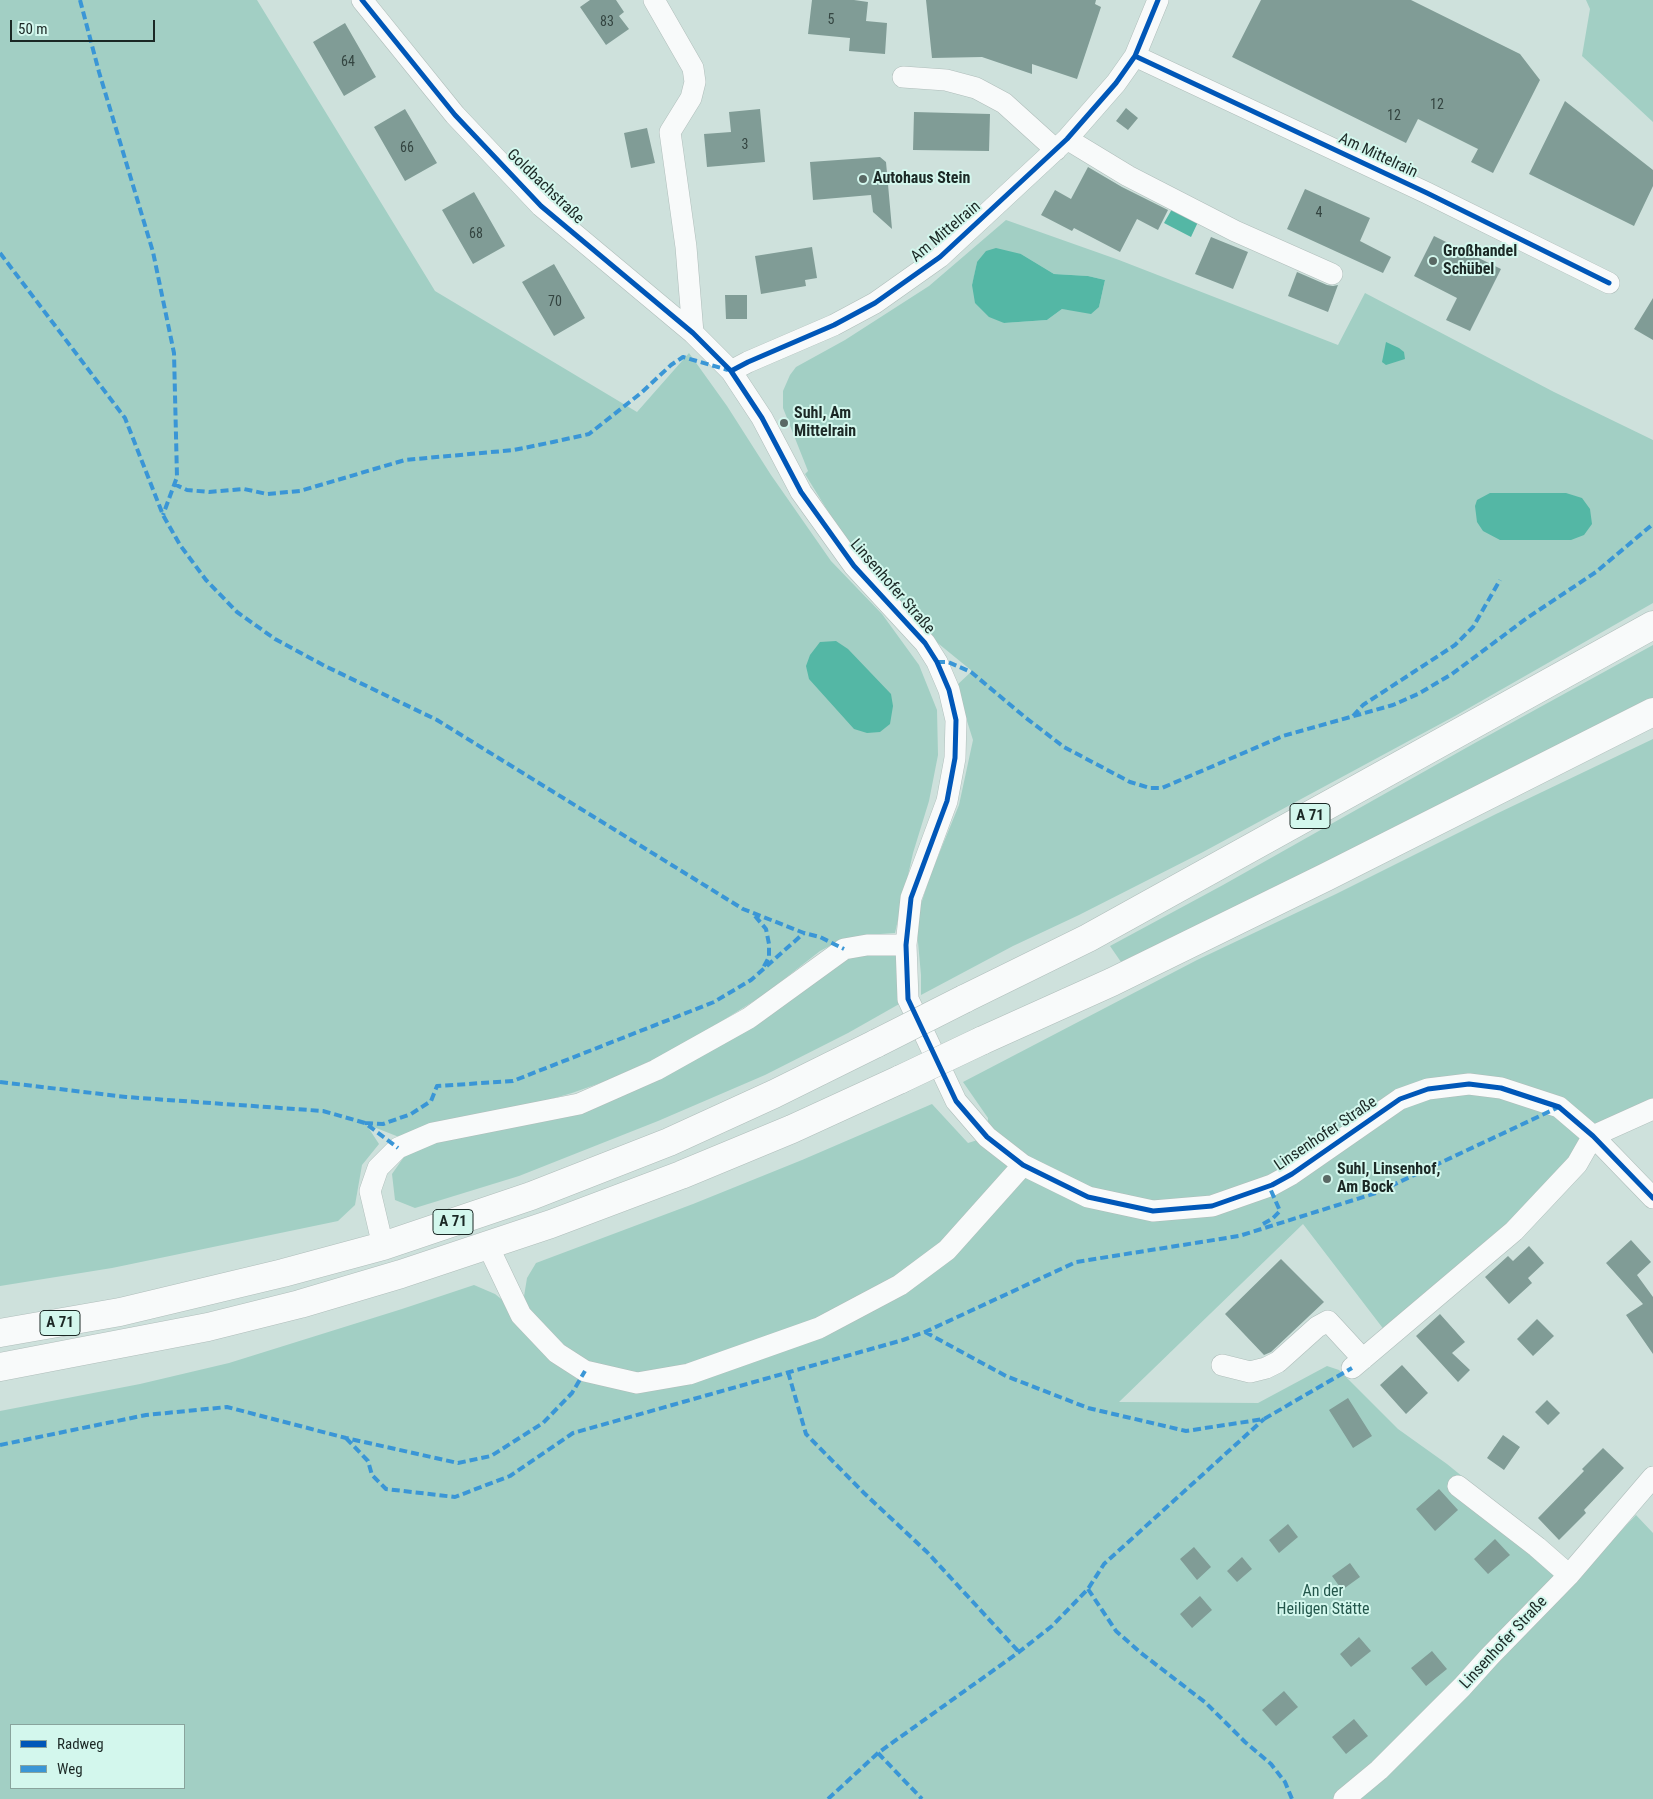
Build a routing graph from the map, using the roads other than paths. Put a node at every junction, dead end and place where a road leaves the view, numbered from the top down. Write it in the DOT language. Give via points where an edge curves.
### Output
graph roads {
  1 [pos="362,0"];
  2 [pos="654,0"];
  3 [pos="1158,0"];
  4 [pos="1135,56"];
  5 [pos="903,77"];
  6 [pos="1062,144"];
  7 [pos="1332,274"];
  8 [pos="1609,283"];
  9 [pos="693,333"];
  10 [pos="731,371"];
  11 [pos="1653,625"];
  12 [pos="1653,712"];
  13 [pos="906,945"];
  14 [pos="1653,1109"];
  15 [pos="1593,1136"];
  16 [pos="1022,1165"];
  17 [pos="1653,1198"];
  18 [pos="383,1246"];
  19 [pos="488,1246"];
  20 [pos="0,1333"];
  21 [pos="1222,1365"];
  22 [pos="0,1367"];
  23 [pos="1653,1477"];
  24 [pos="1458,1486"];
  25 [pos="1568,1575"];
  26 [pos="1344,1799"];
  1 -- 9 [label="street, Goldbachstraße" via="454,115 541,206"];
  2 -- 9 [label="street" via="693,68 695,82 691,98 670,132 686,247"];
  3 -- 4 [label="street, Am Mittelrain"];
  4 -- 6 [label="street, Am Mittelrain" via="1116,83"];
  4 -- 8 [label="street, Am Mittelrain" via="1427,193"];
  5 -- 6 [label="street" via="946,80 976,88 1004,103"];
  6 -- 7 [label="street" via="1218,222"];
  6 -- 10 [label="street, Am Mittelrain" via="940,257 875,303"];
  9 -- 10 [label="street, Goldbachstraße"];
  10 -- 13 [label="street, Linsenhofer Straße" via="762,418 801,492 854,566 925,643 949,690 956,720 955,758 947,801 911,898"];
  11 -- 18 [label="highway, A 71, bridge" via="1088,938 774,1094 668,1142 532,1196"];
  12 -- 19 [label="highway, A 71, bridge" via="1112,982 792,1129 681,1176"];
  13 -- 16 [label="street, Linsenhofer Straße" via="908,999 956,1101 987,1137"];
  13 -- 18 [label="street" via="867,945 844,950 749,1018 656,1070 579,1104 433,1133 398,1148 378,1168 370,1192"];
  14 -- 15 [label="street"];
  15 -- 16 [label="street, Linsenhofer Straße" via="1559,1107 1501,1088 1464,1084 1428,1089 1400,1099 1292,1174 1272,1185 1212,1206 1153,1210 1088,1197"];
  15 -- 17 [label="street, Linsenhofer Straße"];
  15 -- 21 [label="street" via="1577,1164 1514,1231 1357,1364 1328,1321 1266,1368 1250,1372"];
  16 -- 19 [label="street" via="948,1250 900,1284 819,1328 688,1374 637,1383 585,1371 557,1353 521,1315"];
  18 -- 20 [label="highway, A 71" via="120,1312"];
  19 -- 22 [label="highway, A 71" via="327,1296 226,1322"];
  23 -- 25 [label="street, Linsenhofer Straße"];
  24 -- 25 [label="street"];
  25 -- 26 [label="street, Linsenhofer Straße" via="1422,1728"];
}
